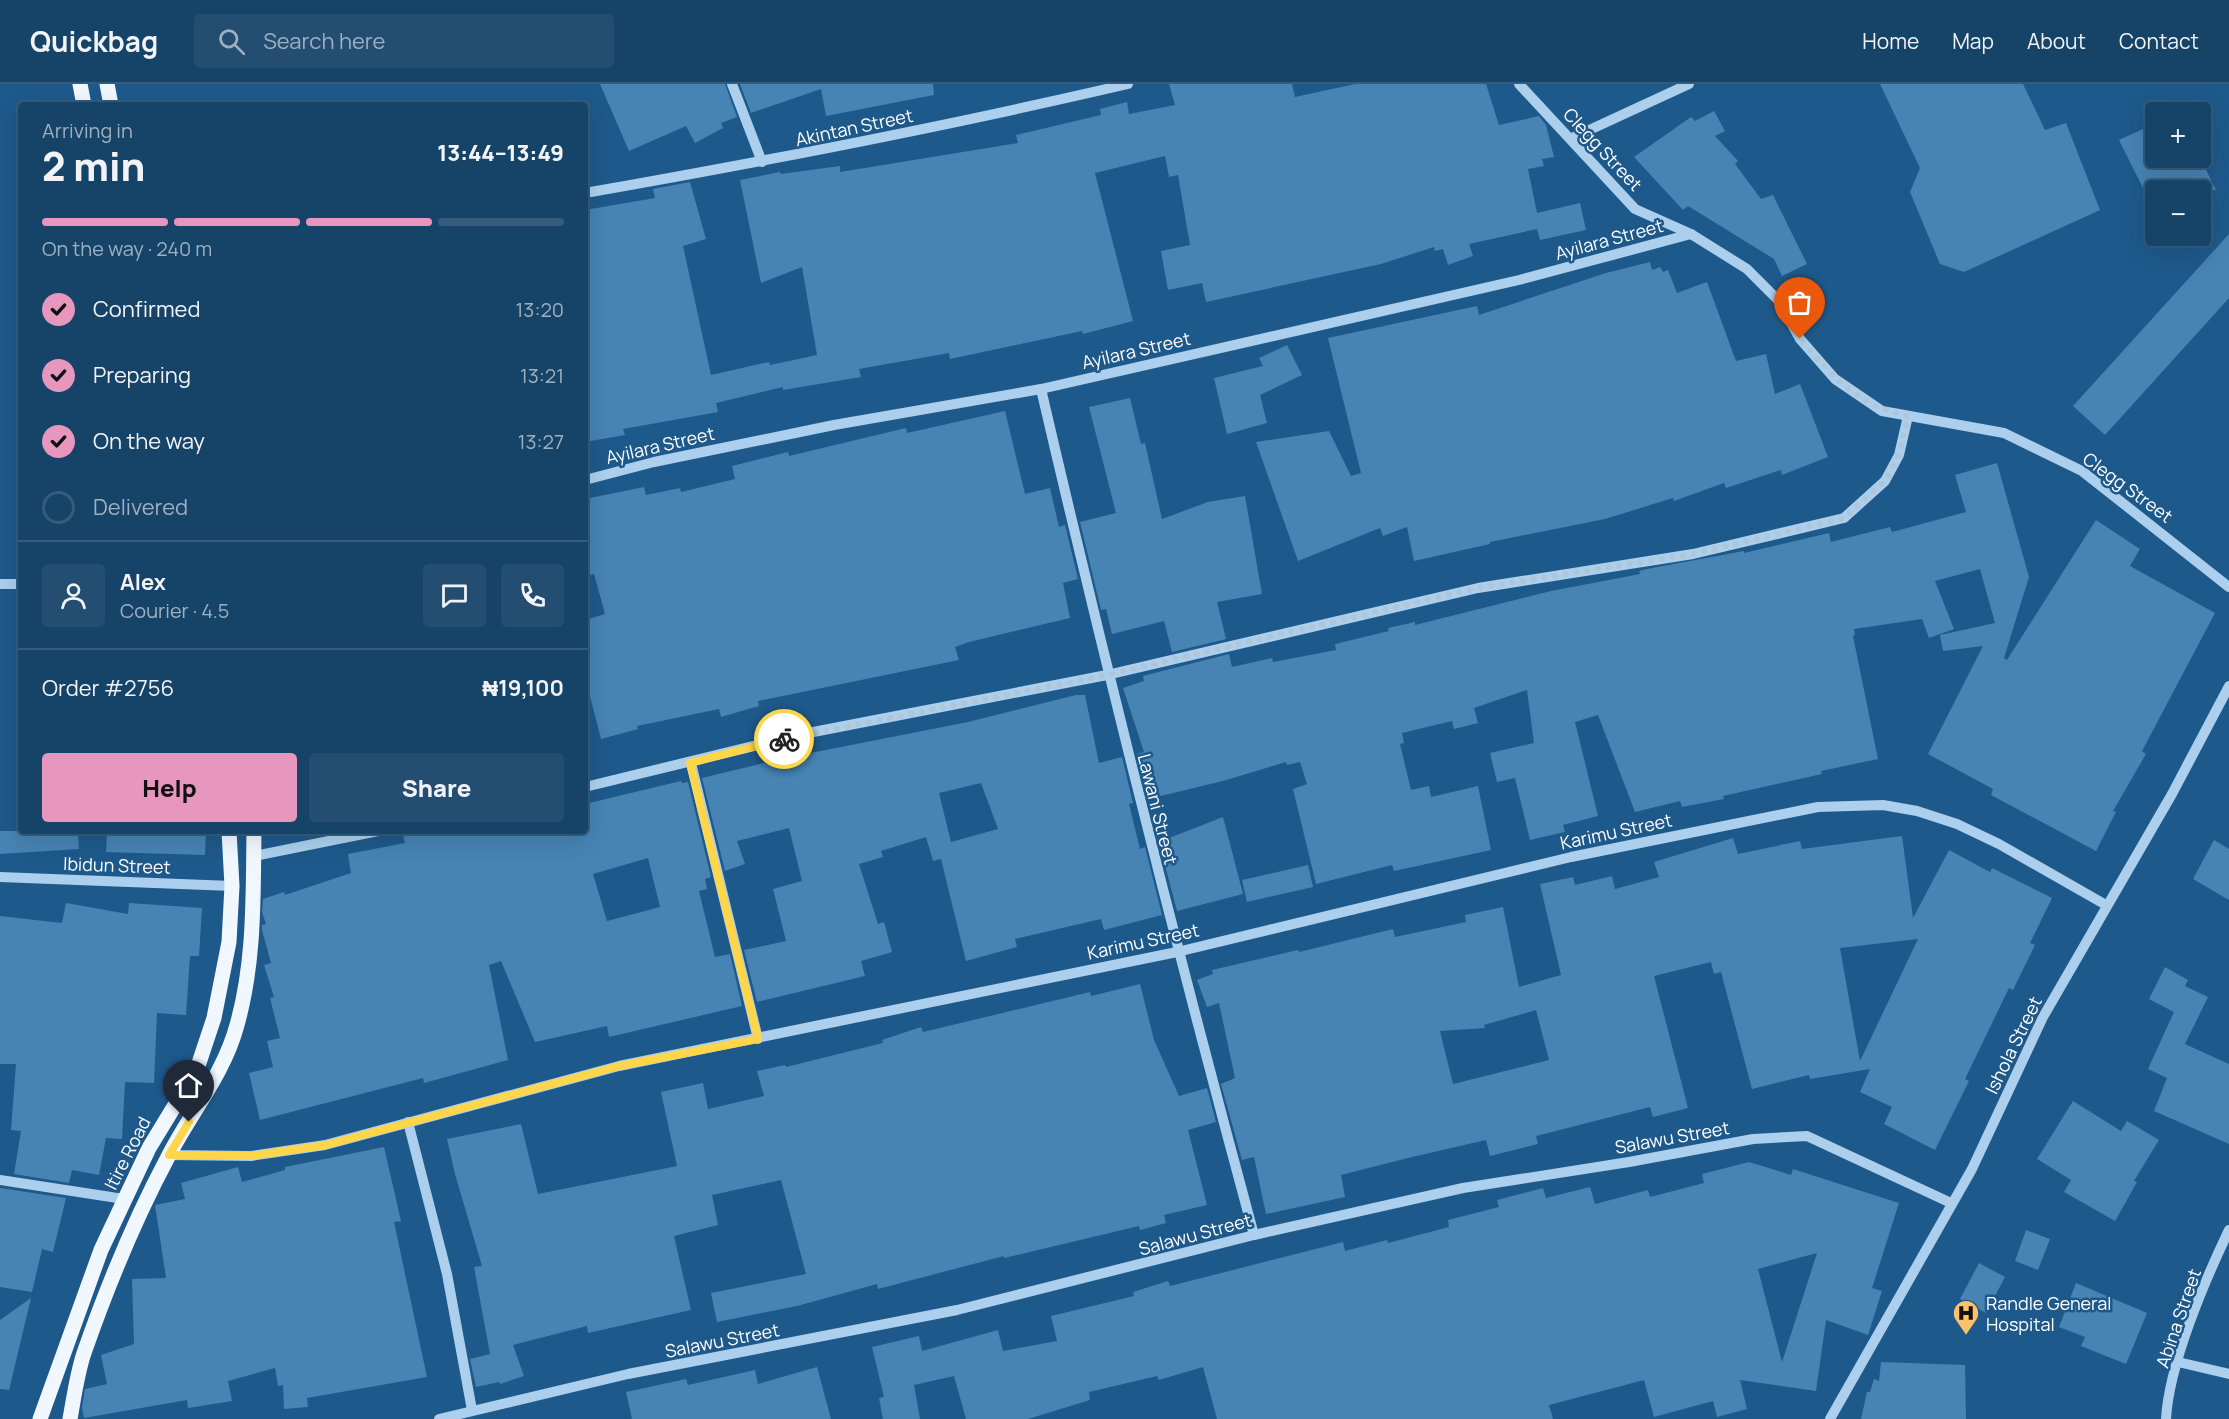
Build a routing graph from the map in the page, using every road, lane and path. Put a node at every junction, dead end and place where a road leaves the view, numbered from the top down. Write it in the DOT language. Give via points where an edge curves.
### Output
graph roads {
  1 [pos="80,84"];
  2 [pos="107,84"];
  3 [pos="732,84"];
  4 [pos="1128,84"];
  5 [pos="1519,84"];
  6 [pos="1689,84"];
  7 [pos="83,102"];
  8 [pos="110,102"];
  9 [pos="1572,138"];
  10 [pos="762,162"];
  11 [pos="588,192"];
  12 [pos="1691,234"];
  13 [pos="1041,389"];
  14 [pos="1908,416"];
  15 [pos="588,479"];
  16 [pos="0,584"];
  17 [pos="18,584"];
  18 [pos="2229,586"];
  19 [pos="1107,675"];
  20 [pos="2229,686"];
  21 [pos="690,763"];
  22 [pos="588,786"];
  23 [pos="230,834"];
  24 [pos="254,834"];
  25 [pos="363,834"];
  26 [pos="254,856"];
  27 [pos="0,877"];
  28 [pos="232,886"];
  29 [pos="2106,905"];
  30 [pos="1177,952"];
  31 [pos="758,1039"];
  32 [pos="408,1122"];
  33 [pos="169,1155"];
  34 [pos="0,1180"];
  35 [pos="124,1199"];
  36 [pos="1951,1203"];
  37 [pos="2229,1230"];
  38 [pos="1254,1235"];
  39 [pos="2178,1362"];
  40 [pos="2229,1374"];
  41 [pos="472,1410"];
  42 [pos="40,1419"];
  43 [pos="70,1419"];
  44 [pos="440,1419"];
  45 [pos="1830,1419"];
  46 [pos="2166,1419"];
  1 -- 7 [label="main road"];
  2 -- 8 [label="main road"];
  3 -- 10 [label="street"];
  4 -- 10 [label="street, Akintan Street"];
  5 -- 9 [label="street, Clegg Street"];
  6 -- 9 [label="street"];
  9 -- 12 [label="street, Clegg Street" via="1635,209"];
  10 -- 11 [label="street, Akintan Street"];
  12 -- 13 [label="street, Ayilara Street" via="1519,280"];
  12 -- 14 [label="street, Clegg Street" via="1747,269 1779,301 1800,339 1835,379 1882,411"];
  13 -- 15 [label="street, Ayilara Street" via="834,425"];
  13 -- 19 [label="street, Lawani Street"];
  14 -- 18 [label="street, Clegg Street" via="2004,433 2082,471"];
  14 -- 19 [label="street" via="1899,455 1885,481 1844,518 1693,554 1478,588"];
  16 -- 17 [label="street"];
  19 -- 21 [label="street" via="803,734"];
  19 -- 30 [label="street, Lawani Street"];
  20 -- 29 [label="street, Ishola Street" via="2172,794"];
  21 -- 22 [label="street"];
  21 -- 31 [label="street"];
  23 -- 28 [label="main road, Itire Road"];
  24 -- 26 [label="main road"];
  25 -- 26 [label="street"];
  26 -- 33 [label="main road" via="249,970 237,1026 219,1072"];
  27 -- 28 [label="street, Ibidun Street"];
  28 -- 35 [label="main road, Itire Road" via="229,942 214,1018 197,1069 149,1148"];
  29 -- 30 [label="street, Karimu Street" via="1957,824 1883,805 1818,807 1571,857"];
  29 -- 36 [label="street, Ishola Street" via="2043,1017 1972,1169"];
  30 -- 31 [label="street, Karimu Street"];
  30 -- 38 [label="street, Lawani Street"];
  31 -- 32 [label="street, Karimu Street" via="619,1066"];
  32 -- 33 [label="street, Karimu Street" via="326,1145 251,1156"];
  32 -- 41 [label="street" via="447,1274"];
  33 -- 43 [label="main road" via="84,1354"];
  34 -- 35 [label="street"];
  35 -- 42 [label="main road, Itire Road" via="101,1250"];
  36 -- 38 [label="street, Salawu Street" via="1807,1136 1781,1137 1463,1188"];
  36 -- 45 [label="street, Ishola Street"];
  37 -- 39 [label="street, Abina Street" via="2198,1300"];
  38 -- 41 [label="street, Salawu Street" via="957,1310 628,1374"];
  39 -- 40 [label="street"];
  39 -- 46 [label="street, Abina Street"];
  41 -- 44 [label="street, Salawu Street"];
}
